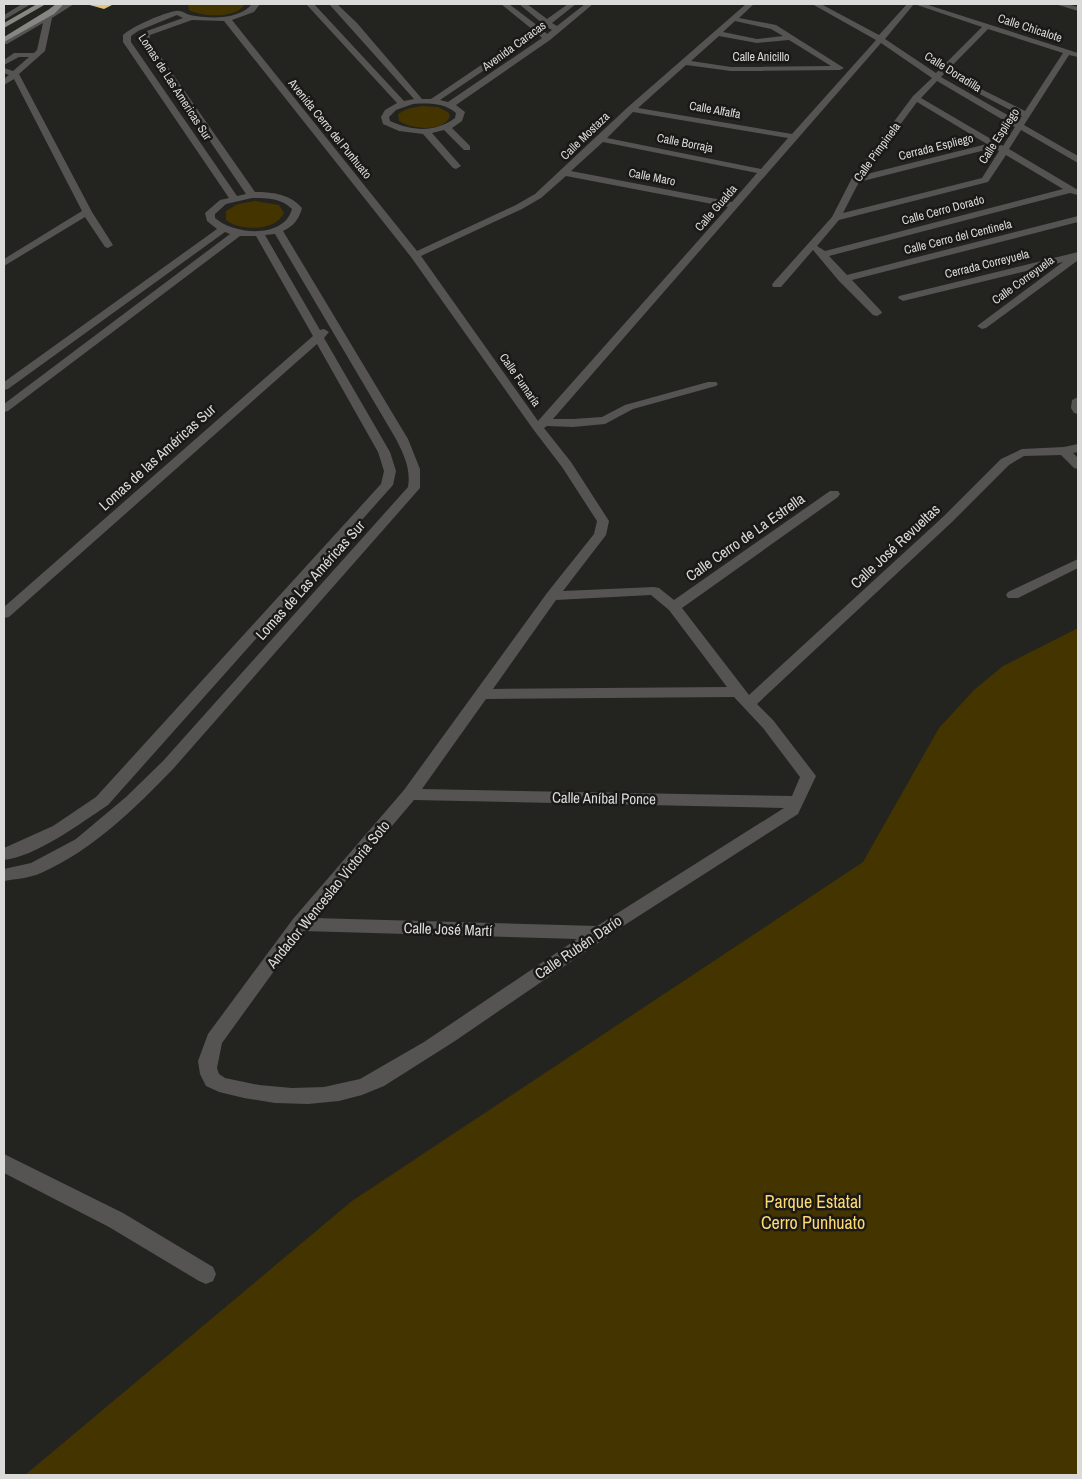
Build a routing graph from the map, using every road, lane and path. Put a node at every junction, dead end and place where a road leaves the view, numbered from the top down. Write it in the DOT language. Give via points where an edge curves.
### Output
graph roads {
  1 [pos="27,4"];
  2 [pos="42,4"];
  3 [pos="60,4"];
  4 [pos="70,4"];
  5 [pos="256,4"];
  6 [pos="310,4"];
  7 [pos="333,4"];
  8 [pos="505,4"];
  9 [pos="524,4"];
  10 [pos="572,4"];
  11 [pos="589,4"];
  12 [pos="750,4"];
  13 [pos="816,4"];
  14 [pos="911,4"];
  15 [pos="918,4"];
  16 [pos="1059,4"];
  17 [pos="4,8"];
  18 [pos="1078,9"];
  19 [pos="16,10"];
  20 [pos="48,17"];
  21 [pos="4,18"];
  22 [pos="189,18"];
  23 [pos="226,18"];
  24 [pos="734,18"];
  25 [pos="548,24"];
  26 [pos="354,25"];
  27 [pos="4,26"];
  28 [pos="987,26"];
  29 [pos="334,28"];
  30 [pos="538,30"];
  31 [pos="556,30"];
  32 [pos="716,33"];
  33 [pos="548,38"];
  34 [pos="790,38"];
  35 [pos="880,39"];
  36 [pos="4,41"];
  37 [pos="1067,52"];
  38 [pos="38,55"];
  39 [pos="1078,55"];
  40 [pos="684,62"];
  41 [pos="4,63"];
  42 [pos="839,68"];
  43 [pos="4,70"];
  44 [pos="851,71"];
  45 [pos="15,74"];
  46 [pos="938,75"];
  47 [pos="4,82"];
  48 [pos="916,98"];
  49 [pos="420,101"];
  50 [pos="434,101"];
  51 [pos="402,104"];
  52 [pos="450,105"];
  53 [pos="631,108"];
  54 [pos="193,110"];
  55 [pos="176,114"];
  56 [pos="1027,115"];
  57 [pos="1020,126"];
  58 [pos="447,128"];
  59 [pos="426,132"];
  60 [pos="795,137"];
  61 [pos="601,140"];
  62 [pos="993,145"];
  63 [pos="467,148"];
  64 [pos="1004,151"];
  65 [pos="1078,160"];
  66 [pos="456,166"];
  67 [pos="764,172"];
  68 [pos="565,173"];
  69 [pos="855,180"];
  70 [pos="1075,192"];
  71 [pos="252,195"];
  72 [pos="234,198"];
  73 [pos="735,205"];
  74 [pos="87,212"];
  75 [pos="836,218"];
  76 [pos="1078,219"];
  77 [pos="276,229"];
  78 [pos="222,230"];
  79 [pos="237,233"];
  80 [pos="258,233"];
  81 [pos="812,243"];
  82 [pos="108,246"];
  83 [pos="415,255"];
  84 [pos="822,255"];
  85 [pos="1078,255"];
  86 [pos="4,263"];
  87 [pos="844,279"];
  88 [pos="777,285"];
  89 [pos="903,298"];
  90 [pos="877,313"];
  91 [pos="333,325"];
  92 [pos="982,326"];
  93 [pos="317,337"];
  94 [pos="57,350"];
  95 [pos="77,356"];
  96 [pos="712,384"];
  97 [pos="4,387"];
  98 [pos="1078,400"];
  99 [pos="4,409"];
  100 [pos="1078,411"];
  101 [pos="540,425"];
  102 [pos="1078,448"];
  103 [pos="1064,451"];
  104 [pos="1078,465"];
  105 [pos="834,494"];
  106 [pos="603,521"];
  107 [pos="1078,563"];
  108 [pos="1013,595"];
  109 [pos="552,596"];
  110 [pos="674,606"];
  111 [pos="4,614"];
  112 [pos="255,630"];
  113 [pos="280,637"];
  114 [pos="738,692"];
  115 [pos="482,694"];
  116 [pos="749,703"];
  117 [pos="410,794"];
  118 [pos="797,802"];
  119 [pos="4,854"];
  120 [pos="4,875"];
  121 [pos="299,924"];
  122 [pos="598,933"];
  123 [pos="235,1089"];
  124 [pos="4,1163"];
  125 [pos="206,1274"];
  1 -- 19 [label="street"];
  2 -- 27 [label="main road"];
  3 -- 36 [label="main road"];
  4 -- 20 [label="street"];
  5 -- 23 [label="street" via="248,12"];
  6 -- 29 [label="street"];
  7 -- 26 [label="street"];
  8 -- 30 [label="street"];
  9 -- 25 [label="street"];
  10 -- 25 [label="street, Avenida Caracas"];
  11 -- 31 [label="street, Avenida Caracas"];
  12 -- 24 [label="street, Calle Mostaza"];
  13 -- 35 [label="street, Calle Doradilla"];
  14 -- 35 [label="street, Calle Gualda"];
  15 -- 28 [label="street, Calle Chicalote"];
  16 -- 18 [label="street"];
  17 -- 19 [label="street"];
  19 -- 21 [label="street"];
  20 -- 36 [label="street"];
  20 -- 38 [label="street"];
  22 -- 23 [label="street"];
  22 -- 54 [label="street, Lomas de Las Americas Sur" via="147,34 145,40"];
  22 -- 55 [label="street, Lomas de Las Americas Sur" via="176,9 127,35 127,42"];
  23 -- 83 [label="street, Avenida Cerro del Punhuato"];
  24 -- 32 [label="street, Calle Mostaza"];
  24 -- 34 [label="street" via="773,27"];
  25 -- 30 [label="street, Avenida Caracas"];
  25 -- 31 [label="street"];
  26 -- 29 [label="street"];
  26 -- 49 [label="street"];
  28 -- 37 [label="street, Calle Chicalote"];
  28 -- 46 [label="street, Calle Pimpinela"];
  29 -- 51 [label="street"];
  30 -- 33 [label="street"];
  30 -- 50 [label="street, Avenida Caracas"];
  31 -- 33 [label="street, Avenida Caracas"];
  32 -- 34 [label="street" via="757,41"];
  32 -- 40 [label="street, Calle Mostaza"];
  33 -- 52 [label="street, Avenida Caracas"];
  34 -- 42 [label="street"];
  35 -- 44 [label="street, Calle Gualda"];
  35 -- 46 [label="street, Calle Doradilla"];
  37 -- 39 [label="street, Calle Chicalote"];
  37 -- 56 [label="street, Calle Espliego"];
  38 -- 41 [label="street" via="17,55"];
  38 -- 45 [label="street"];
  40 -- 42 [label="street, Calle Anicillo" via="731,69"];
  40 -- 53 [label="street, Calle Mostaza"];
  42 -- 44 [label="street"];
  43 -- 45 [label="street"];
  44 -- 60 [label="street, Calle Gualda"];
  45 -- 47 [label="street"];
  45 -- 74 [label="street"];
  46 -- 48 [label="street, Calle Pimpinela"];
  46 -- 56 [label="street"];
  46 -- 57 [label="street, Calle Doradilla"];
  48 -- 62 [label="street"];
  48 -- 69 [label="street, Calle Pimpinela"];
  49 -- 50 [label="street"];
  49 -- 51 [label="street"];
  50 -- 52 [label="street"];
  51 -- 59 [label="street" via="387,112 386,122 402,130"];
  52 -- 58 [label="street" via="462,116 460,121"];
  53 -- 60 [label="street, Calle Alfalfa"];
  53 -- 61 [label="street, Calle Mostaza"];
  54 -- 55 [label="street"];
  54 -- 71 [label="street, Lomas de Las Americas Sur"];
  55 -- 72 [label="street, Lomas de Las Americas Sur"];
  56 -- 57 [label="street, Calle Espliego"];
  57 -- 64 [label="street, Calle Espliego"];
  57 -- 65 [label="street, Calle Doradilla"];
  58 -- 59 [label="street"];
  58 -- 63 [label="street"];
  59 -- 66 [label="street"];
  60 -- 67 [label="street, Calle Gualda"];
  61 -- 67 [label="street, Calle Borraja"];
  61 -- 68 [label="street, Calle Mostaza"];
  62 -- 64 [label="street"];
  62 -- 69 [label="street, Cerrada Espliego"];
  64 -- 70 [label="street"];
  64 -- 75 [label="street, Calle Espliego" via="984,180"];
  67 -- 73 [label="street, Calle Gualda"];
  68 -- 73 [label="street, Calle Maro"];
  68 -- 83 [label="street, Calle Mostaza" via="519,207"];
  69 -- 75 [label="street, Calle Pimpinela"];
  70 -- 84 [label="street, Calle Cerro Dorado"];
  71 -- 72 [label="street"];
  71 -- 77 [label="street" via="286,199 297,208 294,220"];
  72 -- 78 [label="street" via="210,213 214,225"];
  73 -- 101 [label="street, Calle Gualda"];
  74 -- 82 [label="street"];
  74 -- 86 [label="street"];
  75 -- 81 [label="street, Calle Pimpinela"];
  76 -- 87 [label="street, Calle Cerro del Centinela"];
  77 -- 80 [label="street"];
  77 -- 91 [label="street, Lomas de Las Américas Sur"];
  78 -- 79 [label="street"];
  78 -- 94 [label="street"];
  79 -- 80 [label="street"];
  79 -- 95 [label="street"];
  80 -- 93 [label="street, Lomas de Las Américas Sur"];
  81 -- 84 [label="street"];
  81 -- 88 [label="street, Calle Pimpinela"];
  83 -- 101 [label="street, Calle Fumaría"];
  84 -- 87 [label="street"];
  85 -- 89 [label="street, Cerrada Correyuela"];
  85 -- 92 [label="street, Calle Correyuela"];
  87 -- 90 [label="street"];
  91 -- 93 [label="street, Lomas de las Américas Sur"];
  91 -- 113 [label="street, Lomas de Las Américas Sur" via="412,458 416,476 414,488"];
  93 -- 111 [label="street, Lomas de las Américas Sur"];
  93 -- 112 [label="street, Lomas de Las Américas Sur" via="384,452 390,471 387,485"];
  94 -- 95 [label="street"];
  94 -- 97 [label="street"];
  95 -- 99 [label="street"];
  96 -- 101 [label="street" via="629,407 605,420"];
  98 -- 100 [label="street"];
  101 -- 106 [label="street, Calle Fumaría"];
  102 -- 103 [label="street, Calle José Revueltas"];
  103 -- 104 [label="street"];
  103 -- 116 [label="street, Calle José Revueltas" via="1022,453 1005,462"];
  105 -- 110 [label="street, Calle Cerro de La Estrella"];
  106 -- 109 [label="street, Andador Wenceslao Victoria Soto" via="600,535"];
  107 -- 108 [label="street"];
  109 -- 110 [label="street" via="654,591"];
  109 -- 115 [label="street, Andador Wenceslao Victoria Soto"];
  110 -- 114 [label="street"];
  112 -- 113 [label="street"];
  112 -- 119 [label="street, Lomas de Las Américas Sur" via="102,801 59,830"];
  113 -- 120 [label="street, Lomas de Las Américas Sur" via="168,765 132,801 82,843 35,869"];
  114 -- 115 [label="street"];
  114 -- 116 [label="street"];
  115 -- 117 [label="street, Andador Wenceslao Victoria Soto"];
  116 -- 118 [label="street, Calle Rubén Darío" via="808,776"];
  117 -- 118 [label="street, Calle Aníbal Ponce"];
  117 -- 121 [label="street, Andador Wenceslao Victoria Soto"];
  118 -- 122 [label="street, Calle Rubén Darío" via="792,810 721,857"];
  121 -- 122 [label="street, Calle José Martí"];
  121 -- 123 [label="street, Andador Wenceslao Victoria Soto" via="214,1040 207,1055 206,1067 215,1082"];
  122 -- 123 [label="street, Calle Rubén Darío" via="433,1046 358,1089 332,1095 296,1096"];
  124 -- 125 [label="street" via="116,1220"];
}
